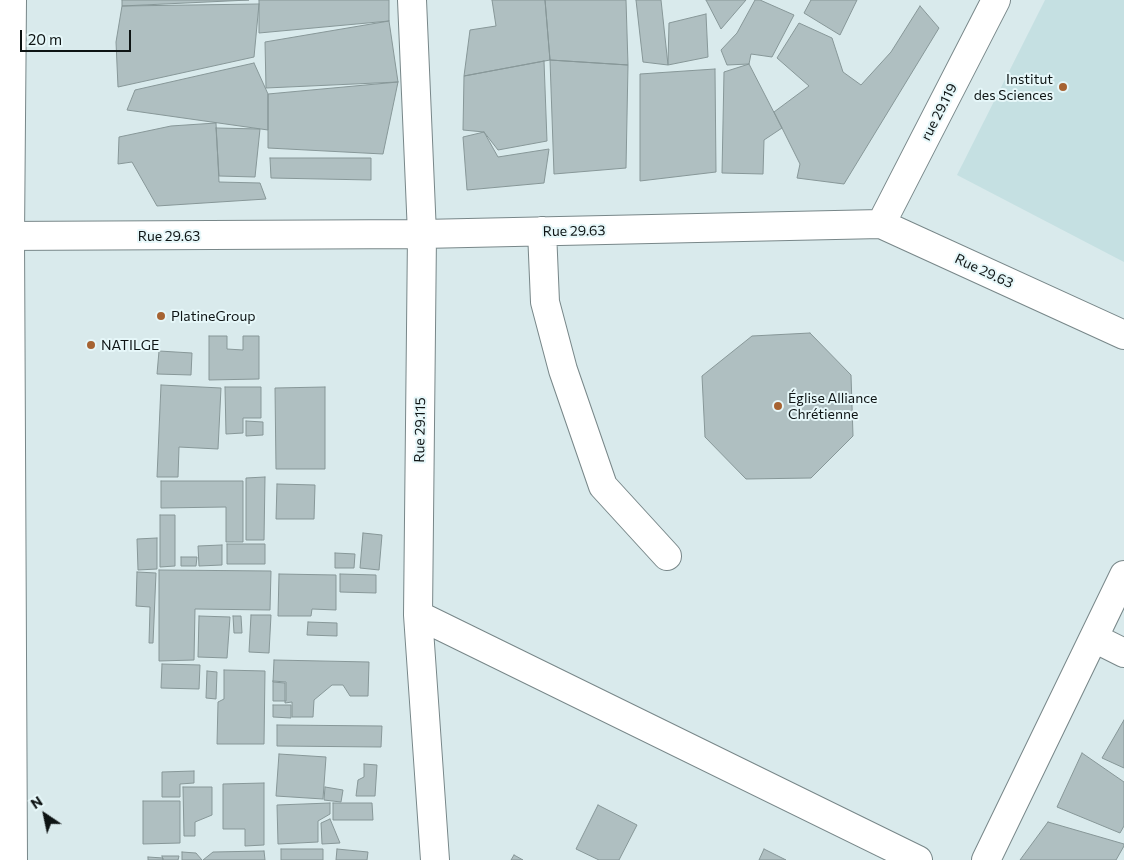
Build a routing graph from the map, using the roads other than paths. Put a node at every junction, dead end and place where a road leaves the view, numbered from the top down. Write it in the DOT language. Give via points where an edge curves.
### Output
graph roads {
  1 [pos="12,0"];
  2 [pos="412,0"];
  3 [pos="996,0"];
  4 [pos="881,224"];
  5 [pos="542,231"];
  6 [pos="422,234"];
  7 [pos="5,236"];
  8 [pos="1124,335"];
  9 [pos="667,556"];
  10 [pos="1124,575"];
  11 [pos="418,615"];
  12 [pos="1094,638"];
  13 [pos="1124,653"];
  14 [pos="13,860"];
  15 [pos="435,860"];
  16 [pos="918,860"];
  17 [pos="986,860"];
  1 -- 7 [label="street"];
  2 -- 6 [label="street, Rue 29.115"];
  3 -- 4 [label="street, rue 29.119"];
  4 -- 5 [label="street, Rue 29.63"];
  4 -- 8 [label="street, Rue 29.63"];
  5 -- 6 [label="street, Rue 29.63"];
  5 -- 9 [label="street" via="545,302 563,370 603,486"];
  6 -- 7 [label="street, Rue 29.63"];
  6 -- 11 [label="street, Rue 29.115"];
  7 -- 14 [label="street"];
  10 -- 12 [label="street"];
  11 -- 15 [label="street, Rue 29.115"];
  11 -- 16 [label="street"];
  12 -- 13 [label="street"];
  12 -- 17 [label="street"];
}
